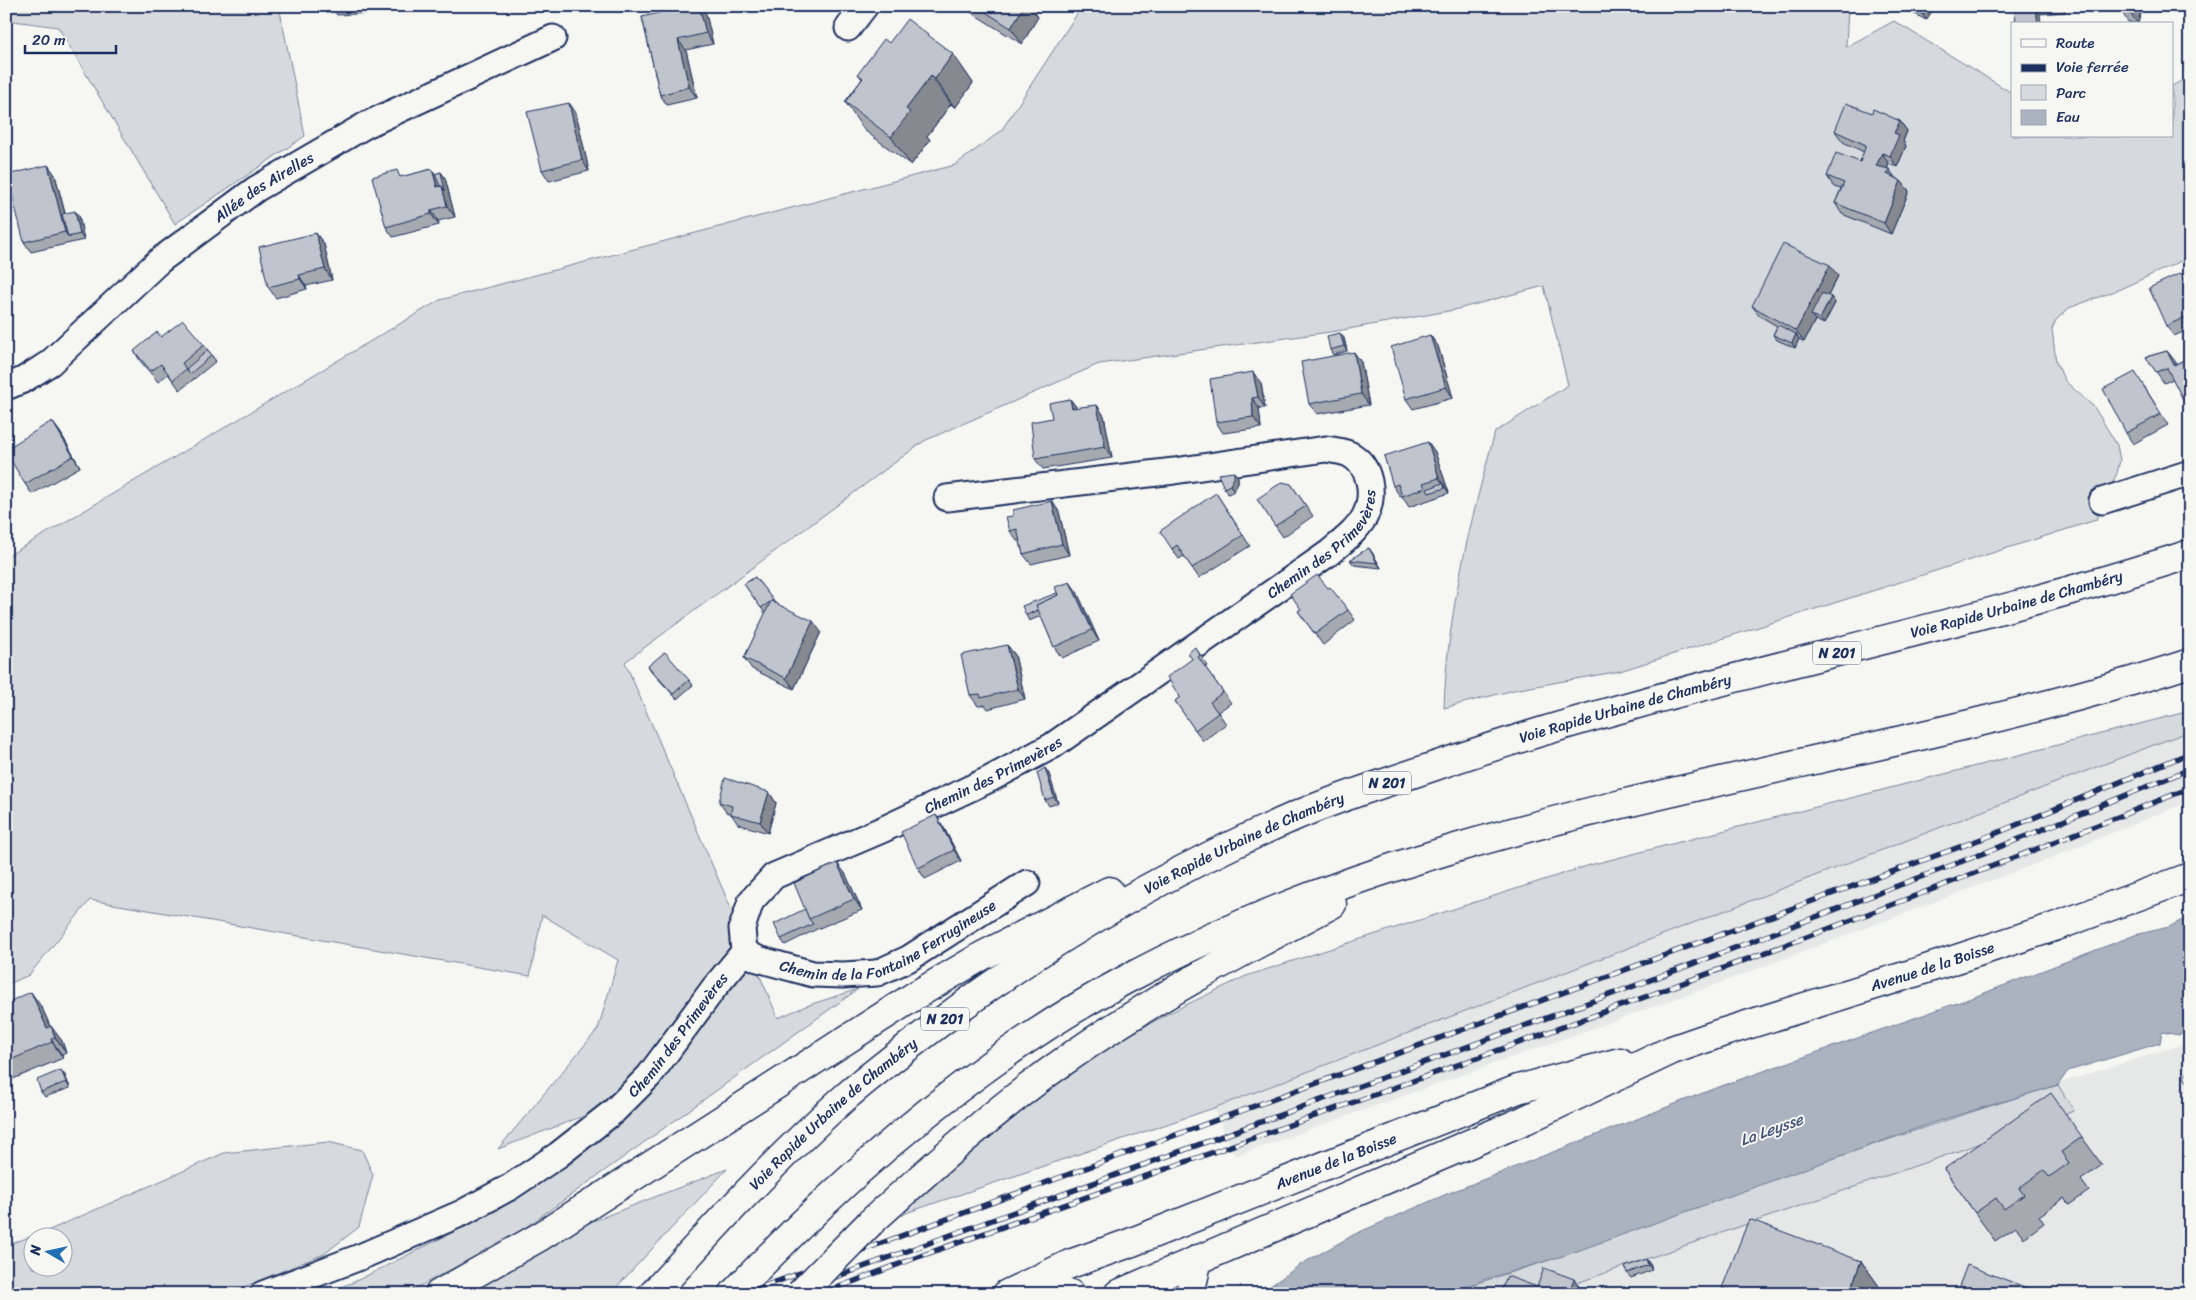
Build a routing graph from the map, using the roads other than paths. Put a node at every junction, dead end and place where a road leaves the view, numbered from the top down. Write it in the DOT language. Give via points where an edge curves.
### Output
graph roads {
  1 [pos="865,6"];
  2 [pos="848,28"];
  3 [pos="553,38"];
  4 [pos="6,387"];
  5 [pos="2190,473"];
  6 [pos="947,498"];
  7 [pos="2102,501"];
  8 [pos="2190,554"];
  9 [pos="2190,663"];
  10 [pos="1291,818"];
  11 [pos="1439,853"];
  12 [pos="2190,877"];
  13 [pos="1027,883"];
  14 [pos="744,952"];
  15 [pos="1672,1050"];
  16 [pos="1198,1259"];
  17 [pos="263,1294"];
  18 [pos="439,1294"];
  19 [pos="653,1294"];
  20 [pos="733,1294"];
  21 [pos="800,1294"];
  22 [pos="1007,1294"];
  23 [pos="1026,1294"];
  24 [pos="1070,1294"];
  25 [pos="1118,1294"];
  26 [pos="1190,1294"];
  1 -- 2 [label="street"];
  3 -- 4 [label="street, Allée des Airelles" via="366,125 256,189 158,261 50,363"];
  5 -- 7 [label="street"];
  6 -- 14 [label="street, Chemin des Primevères" via="1326,449 1348,453 1362,464 1369,477 1370,493 1365,516 1350,536 1329,553 1052,746 893,825 774,876 751,901 742,928"];
  8 -- 10 [label="main road, Voie Rapide Urbaine de Chambéry / N 201" via="2070,592 1604,712 1484,749"];
  9 -- 11 [label="main road" via="2022,710 1665,793"];
  10 -- 18 [label="main road" via="1134,880 982,956 541,1236"];
  10 -- 19 [label="main road, Voie Rapide Urbaine de Chambéry / N 201" via="1119,903 975,996 844,1098 730,1209"];
  11 -- 20 [label="main road" via="1285,906 1226,930 1123,981 1074,1010 999,1058 920,1119 764,1260"];
  11 -- 21 [label="main road, bridge" via="1336,901 1241,952 1068,1058 938,1161 870,1223"];
  12 -- 15 [label="main road, Avenue de la Boisse" via="2007,942"];
  13 -- 14 [label="street, Chemin de la Fontaine Ferrugineuse" via="908,959 877,973 813,974"];
  14 -- 17 [label="street, Chemin des Primevères" via="649,1076 614,1112 558,1155 510,1187 462,1213"];
  15 -- 16 [label="main road, Avenue de la Boisse" via="1525,1120"];
  15 -- 22 [label="main road, Avenue de la Boisse" via="1518,1089 1070,1264"];
  16 -- 25 [label="main road, Avenue de la Boisse"];
  16 -- 26 [label="main road"];
  23 -- 24 [label="main road" via="1057,1290"];
}
